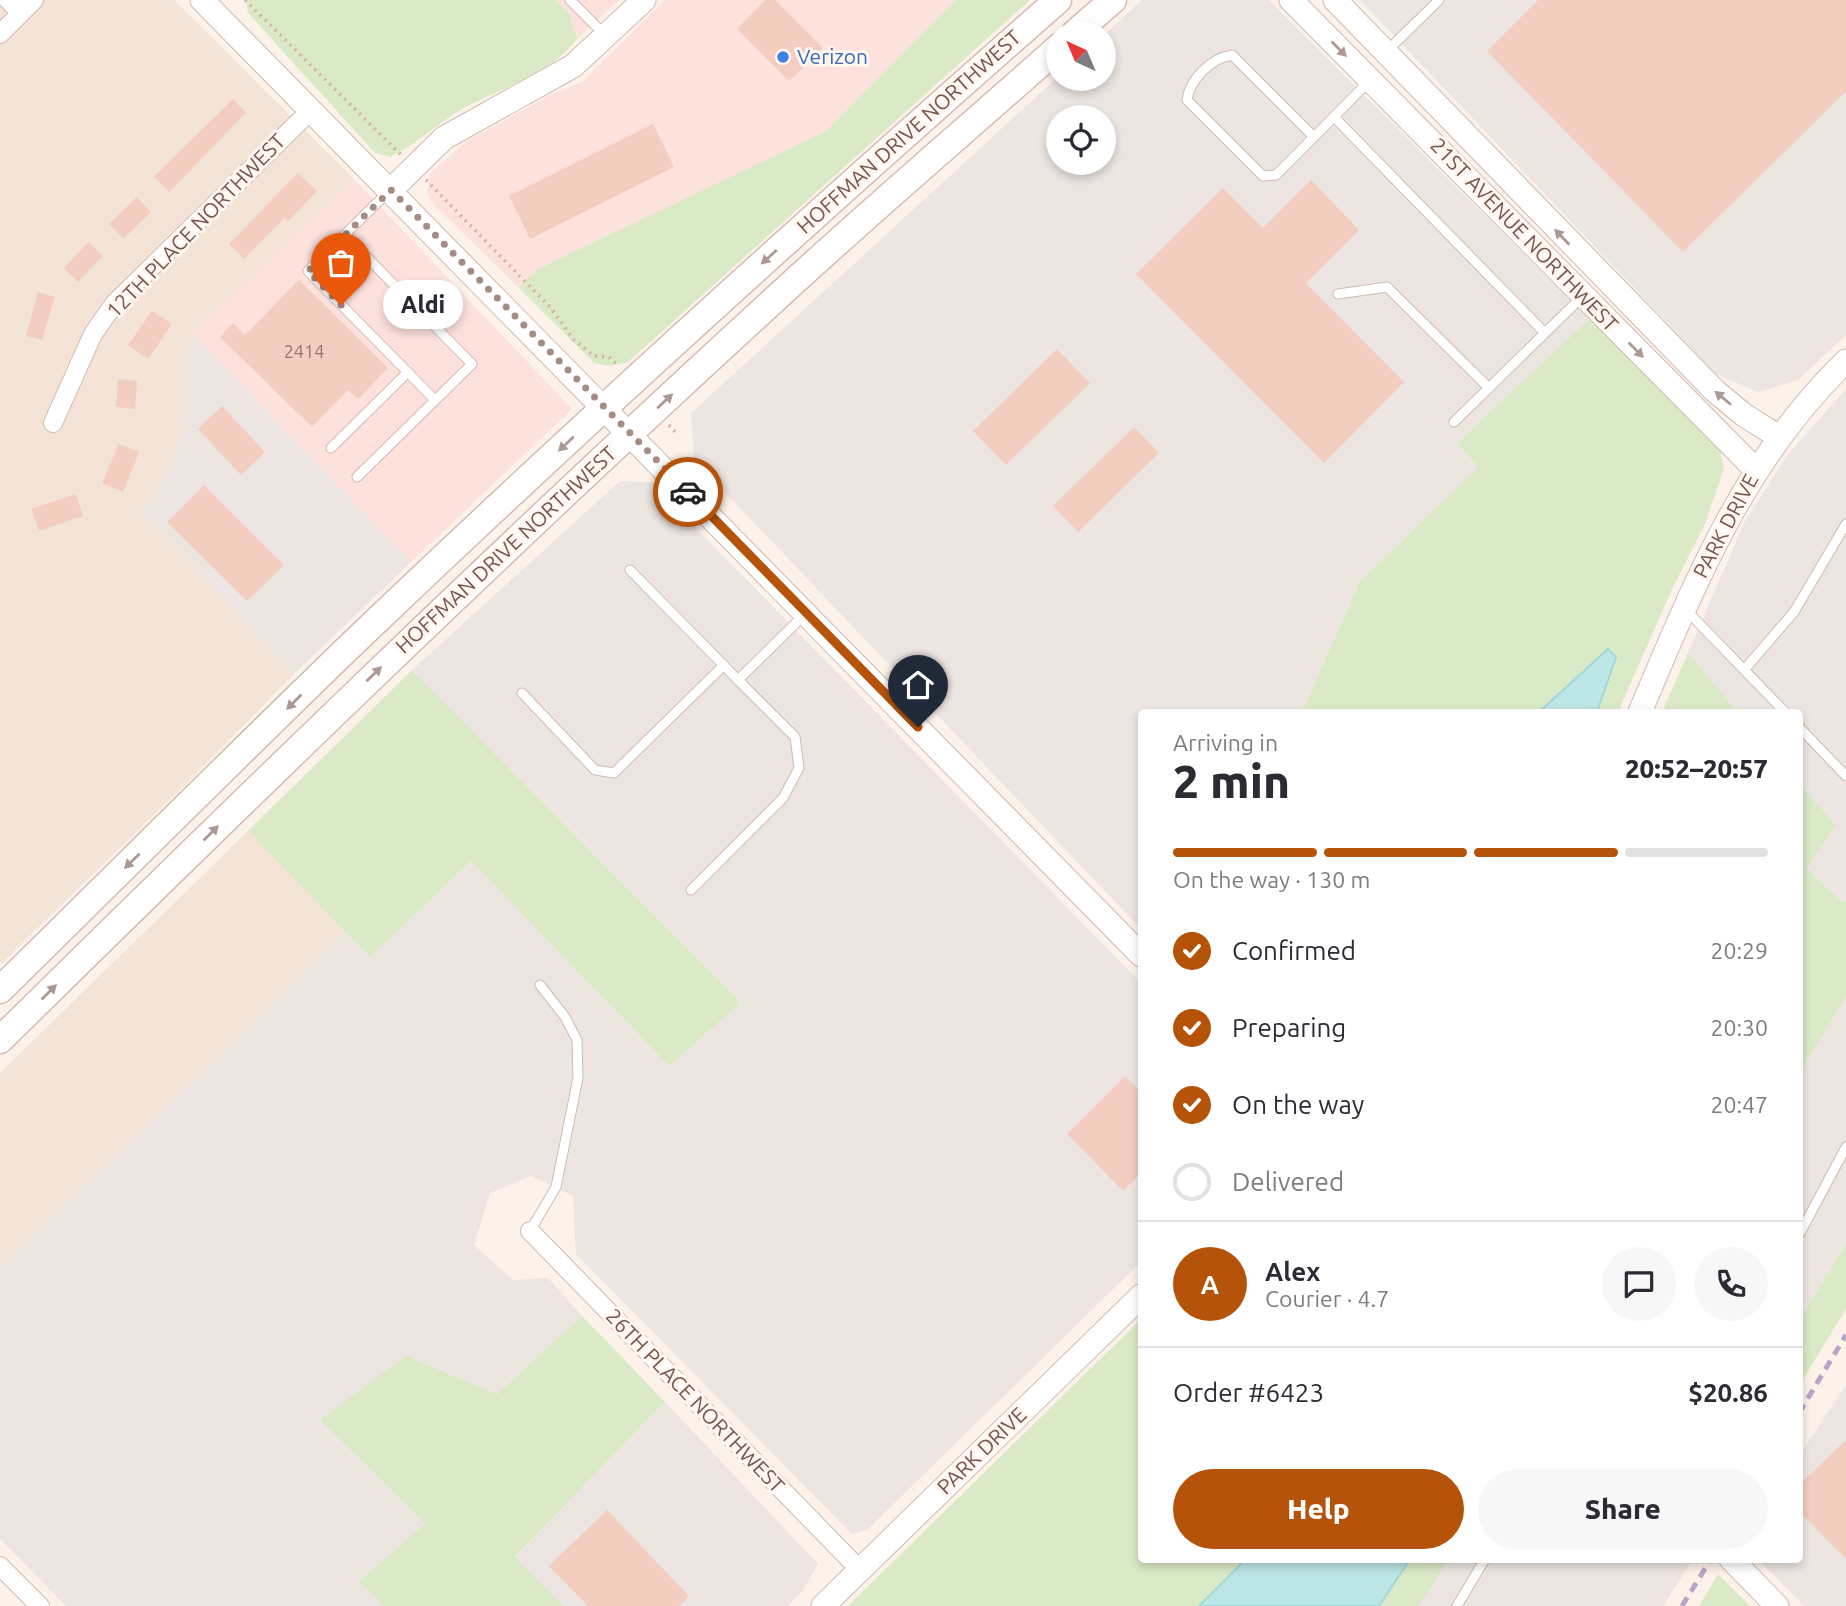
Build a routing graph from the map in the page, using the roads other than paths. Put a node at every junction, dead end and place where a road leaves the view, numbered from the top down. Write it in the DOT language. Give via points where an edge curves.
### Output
graph roads {
  1 [pos="8,0"];
  2 [pos="34,0"];
  3 [pos="570,0"];
  4 [pos="644,0"];
  5 [pos="1059,0"];
  6 [pos="1113,0"];
  7 [pos="1291,0"];
  8 [pos="1335,0"];
  9 [pos="1439,0"];
  10 [pos="208,2"];
  11 [pos="21,13"];
  12 [pos="1089,21"];
  13 [pos="0,34"];
  14 [pos="607,37"];
  15 [pos="1384,53"];
  16 [pos="1046,59"];
  17 [pos="1370,80"];
  18 [pos="311,110"];
  19 [pos="1334,117"];
  20 [pos="1314,137"];
  21 [pos="391,190"];
  22 [pos="345,235"];
  23 [pos="1338,294"];
  24 [pos="1583,296"];
  25 [pos="1545,333"];
  26 [pos="1846,361"];
  27 [pos="408,372"];
  28 [pos="1489,388"];
  29 [pos="435,400"];
  30 [pos="605,407"];
  31 [pos="1454,422"];
  32 [pos="53,423"];
  33 [pos="630,433"];
  34 [pos="1779,437"];
  35 [pos="331,448"];
  36 [pos="1756,470"];
  37 [pos="357,478"];
  38 [pos="1846,524"];
  39 [pos="630,570"];
  40 [pos="1684,608"];
  41 [pos="806,613"];
  42 [pos="724,665"];
  43 [pos="1744,670"];
  44 [pos="738,680"];
  45 [pos="522,693"];
  46 [pos="1641,709"];
  47 [pos="1782,709"];
  48 [pos="1803,731"];
  49 [pos="1846,776"];
  50 [pos="691,890"];
  51 [pos="1138,952"];
  52 [pos="540,985"];
  53 [pos="0,990"];
  54 [pos="0,1040"];
  55 [pos="1846,1147"];
  56 [pos="1803,1228"];
  57 [pos="530,1231"];
  58 [pos="1138,1299"];
  59 [pos="1483,1563"];
  60 [pos="1735,1563"];
  61 [pos="0,1566"];
  62 [pos="860,1570"];
  63 [pos="40,1606"];
  64 [pos="823,1606"];
  65 [pos="1457,1606"];
  66 [pos="1777,1606"];
  1 -- 11 [label="street"];
  2 -- 11 [label="street"];
  3 -- 14 [label="lane"];
  4 -- 14 [label="street"];
  5 -- 30 [label="main road, HOFFMAN DRIVE NORTHWEST, one-way"];
  6 -- 12 [label="main road"];
  7 -- 17 [label="street, 21ST AVENUE NORTHWEST, one-way"];
  8 -- 15 [label="street, 21ST AVENUE NORTHWEST"];
  9 -- 15 [label="lane"];
  10 -- 18 [label="street"];
  11 -- 13 [label="street"];
  14 -- 21 [label="street" via="557,76 460,127"];
  34 -- 15 [label="street, 21ST AVENUE NORTHWEST, one-way" via="1715,391"];
  33 -- 16 [label="main road, HOFFMAN DRIVE NORTHWEST, one-way"];
  17 -- 19 [label="lane"];
  17 -- 24 [label="street, 21ST AVENUE NORTHWEST"];
  18 -- 21 [label="street"];
  18 -- 32 [label="street, 12TH PLACE NORTHWEST" via="114,304 93,334"];
  19 -- 20 [label="lane"];
  19 -- 25 [label="lane"];
  20 -- 20 [label="lane" via="1276,175 1264,176 1187,100 1189,86 1218,57 1233,55"];
  21 -- 22 [label="lane"];
  21 -- 30 [label="street"];
  22 -- 27 [label="lane" via="308,271"];
  22 -- 29 [label="lane" via="472,364"];
  23 -- 28 [label="lane" via="1387,287"];
  24 -- 25 [label="lane"];
  24 -- 36 [label="street, 21ST AVENUE NORTHWEST, one-way"];
  25 -- 28 [label="lane"];
  26 -- 34 [label="street, PARK DRIVE"];
  27 -- 29 [label="lane"];
  27 -- 35 [label="lane"];
  28 -- 31 [label="lane"];
  29 -- 37 [label="lane"];
  30 -- 33 [label="street"];
  30 -- 53 [label="main road, HOFFMAN DRIVE NORTHWEST, one-way" via="348,648"];
  33 -- 41 [label="street"];
  54 -- 33 [label="main road, HOFFMAN DRIVE NORTHWEST, one-way" via="324,721"];
  34 -- 36 [label="street, PARK DRIVE"];
  36 -- 40 [label="street, PARK DRIVE" via="1722,526"];
  38 -- 43 [label="lane" via="1794,612"];
  39 -- 42 [label="lane"];
  40 -- 43 [label="lane"];
  40 -- 46 [label="street, PARK DRIVE"];
  41 -- 44 [label="lane"];
  41 -- 51 [label="street"];
  42 -- 44 [label="lane"];
  42 -- 45 [label="lane" via="614,773 595,770"];
  43 -- 47 [label="lane"];
  44 -- 50 [label="lane" via="795,737 799,768 783,798"];
  48 -- 49 [label="lane"];
  52 -- 57 [label="lane" via="577,1040 578,1078 555,1187"];
  55 -- 56 [label="lane"];
  57 -- 62 [label="street, 26TH PLACE NORTHWEST"];
  58 -- 62 [label="street, PARK DRIVE"];
  59 -- 65 [label="lane"];
  60 -- 66 [label="street"];
  61 -- 63 [label="street"];
  62 -- 64 [label="street, PARK DRIVE"];
}
